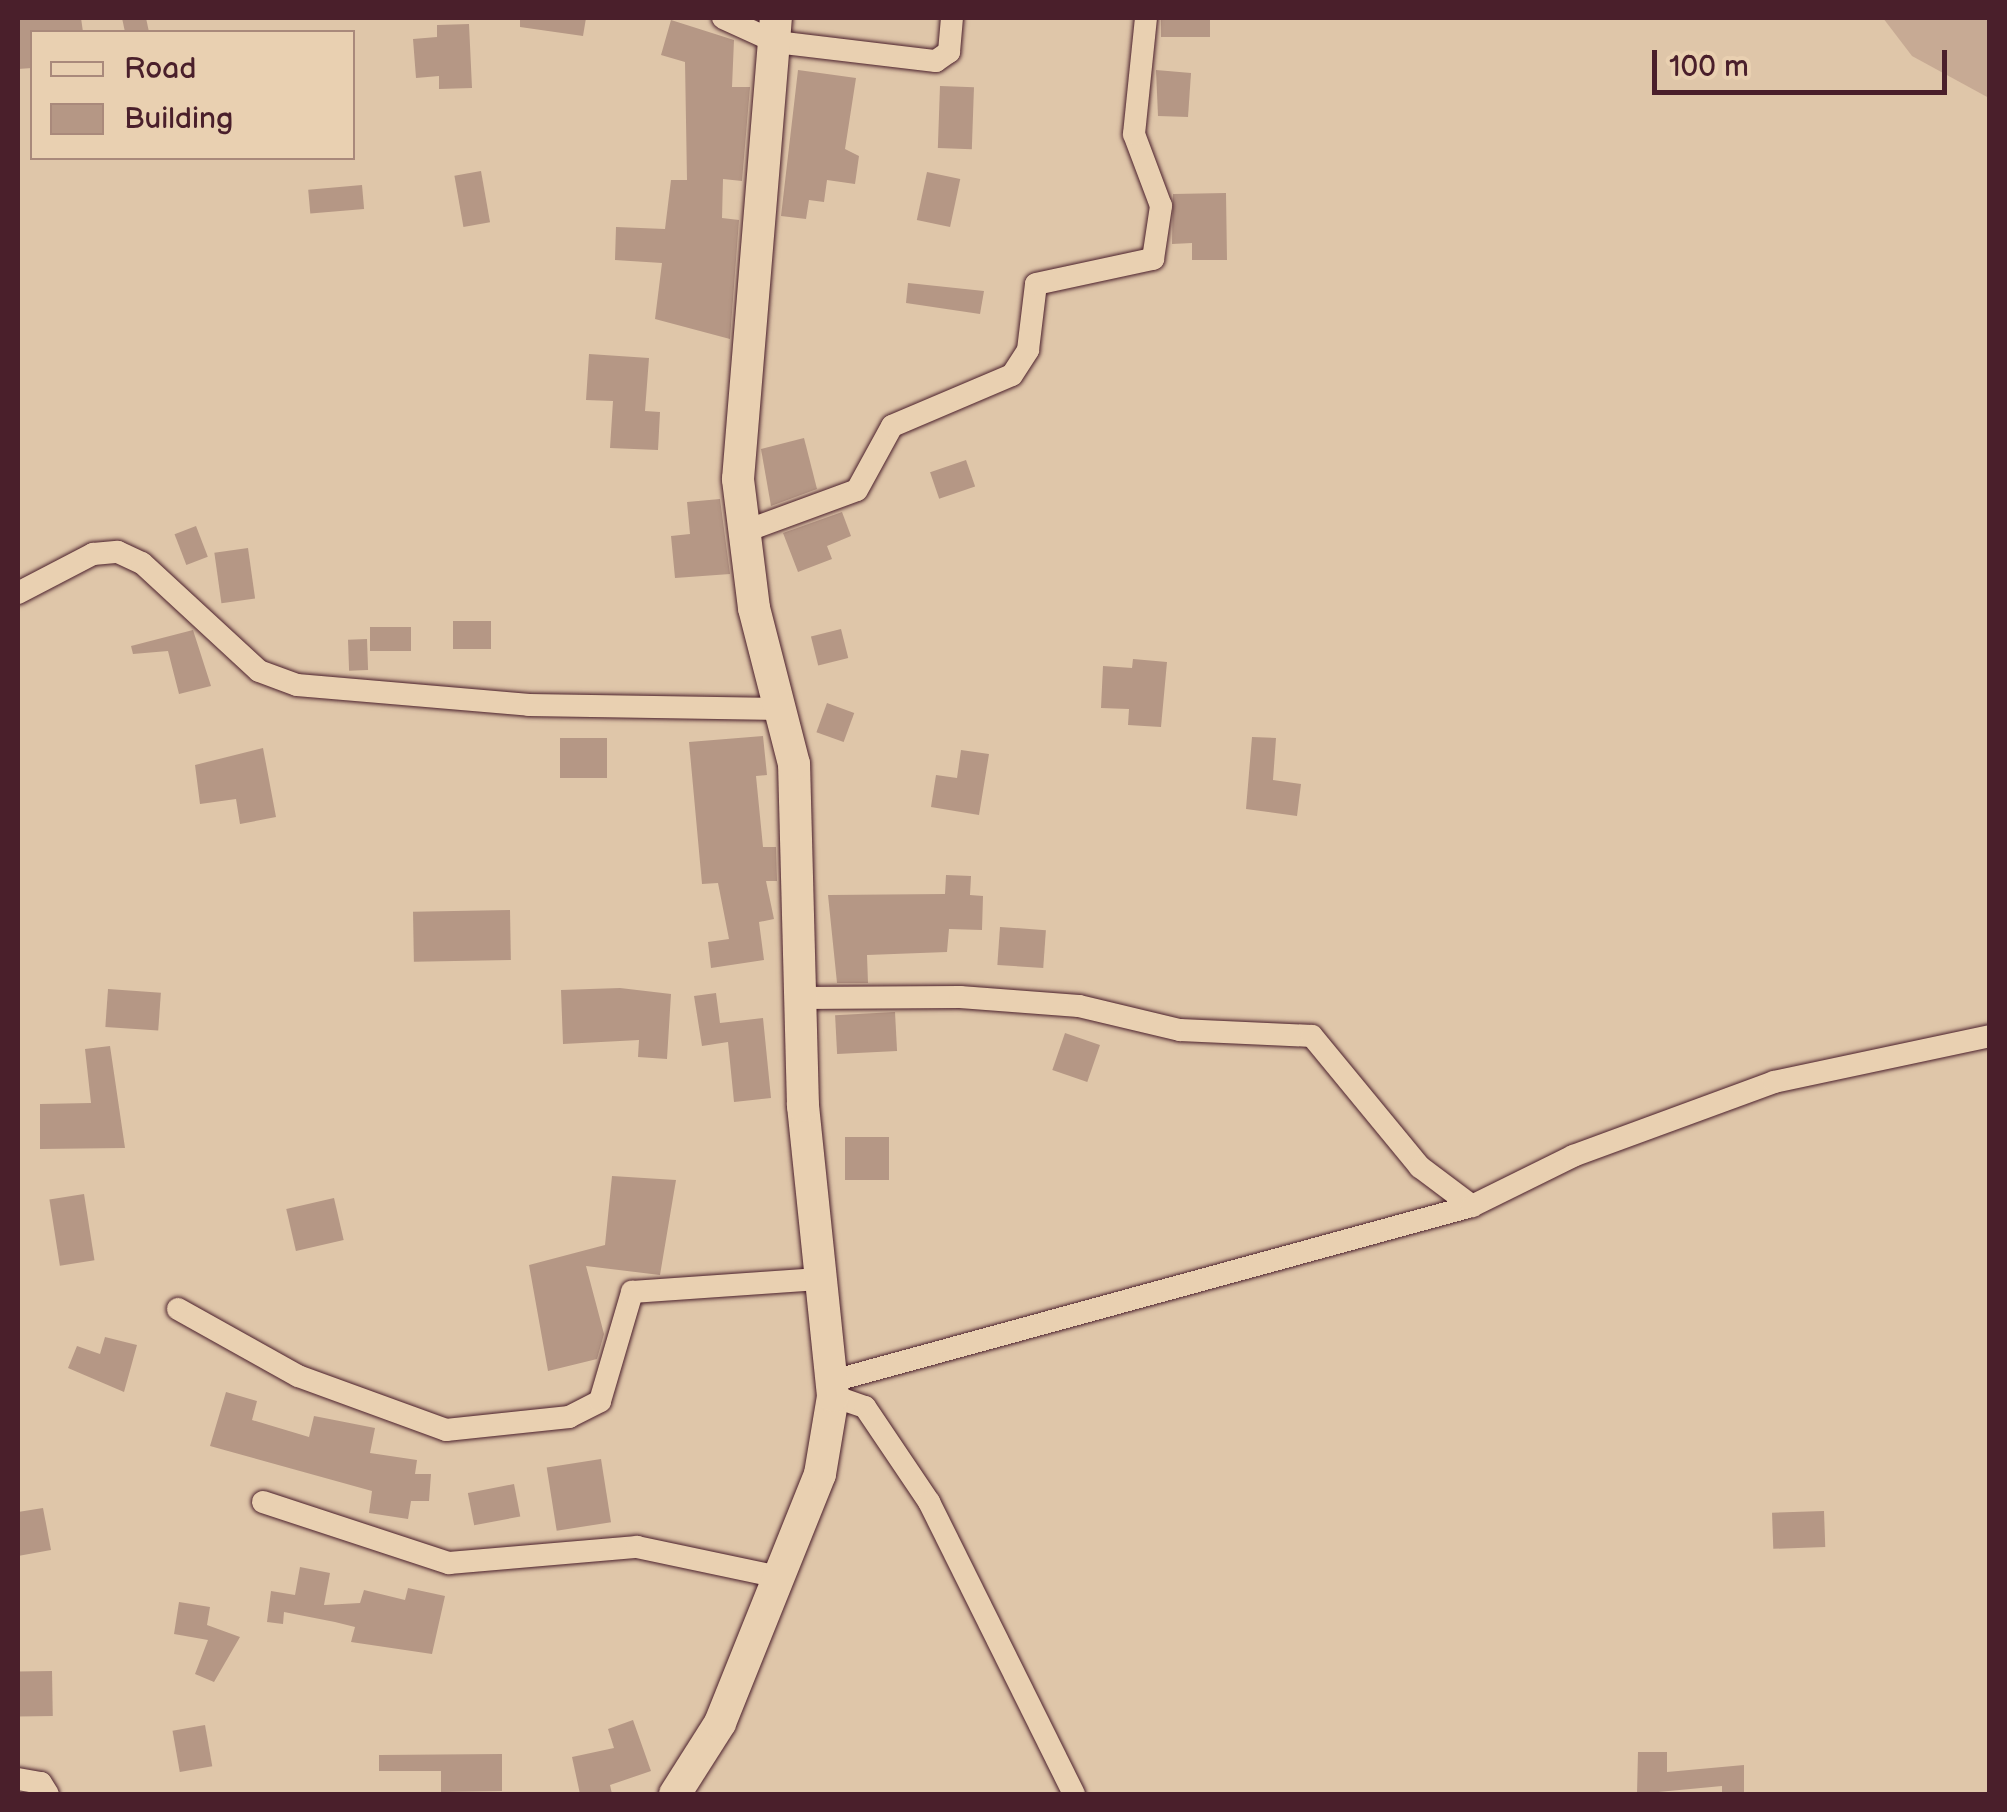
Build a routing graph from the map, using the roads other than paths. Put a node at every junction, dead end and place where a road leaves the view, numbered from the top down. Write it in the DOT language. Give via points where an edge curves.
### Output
graph roads {
  1 [pos="723,18"];
  2 [pos="952,18"];
  3 [pos="1146,18"];
  4 [pos="776,30"];
  5 [pos="742,532"];
  6 [pos="18,593"];
  7 [pos="780,708"];
  8 [pos="800,998"];
  9 [pos="1990,1036"];
  10 [pos="1472,1206"];
  11 [pos="818,1279"];
  12 [pos="178,1309"];
  13 [pos="831,1389"];
  14 [pos="263,1502"];
  15 [pos="778,1577"];
  16 [pos="18,1779"];
  17 [pos="48,1794"];
  18 [pos="674,1794"];
  19 [pos="1074,1794"];
  1 -- 4 [label="street"];
  2 -- 4 [label="street" via="940,60"];
  3 -- 5 [label="street" via="1134,134 1162,206 1153,259 1036,284 1028,350 1012,376 892,426 857,490"];
  4 -- 5 [label="street" via="738,478"];
  5 -- 7 [label="street"];
  6 -- 7 [label="street" via="93,554 118,552 142,563 259,671 297,684 511,704"];
  7 -- 8 [label="street" via="794,764"];
  8 -- 10 [label="street" via="960,996 1078,1006 1180,1030 1312,1036 1410,1157"];
  8 -- 11 [label="street"];
  9 -- 10 [label="street" via="1774,1082 1573,1156"];
  10 -- 13 [label="street"];
  11 -- 12 [label="street" via="632,1292 600,1401 569,1418 446,1430 298,1376"];
  11 -- 13 [label="street"];
  13 -- 15 [label="street" via="820,1474"];
  13 -- 19 [label="street" via="864,1407 929,1502"];
  14 -- 15 [label="street" via="449,1563 637,1546"];
  15 -- 18 [label="street" via="720,1722"];
  16 -- 17 [label="street" via="41,1783"];
}
